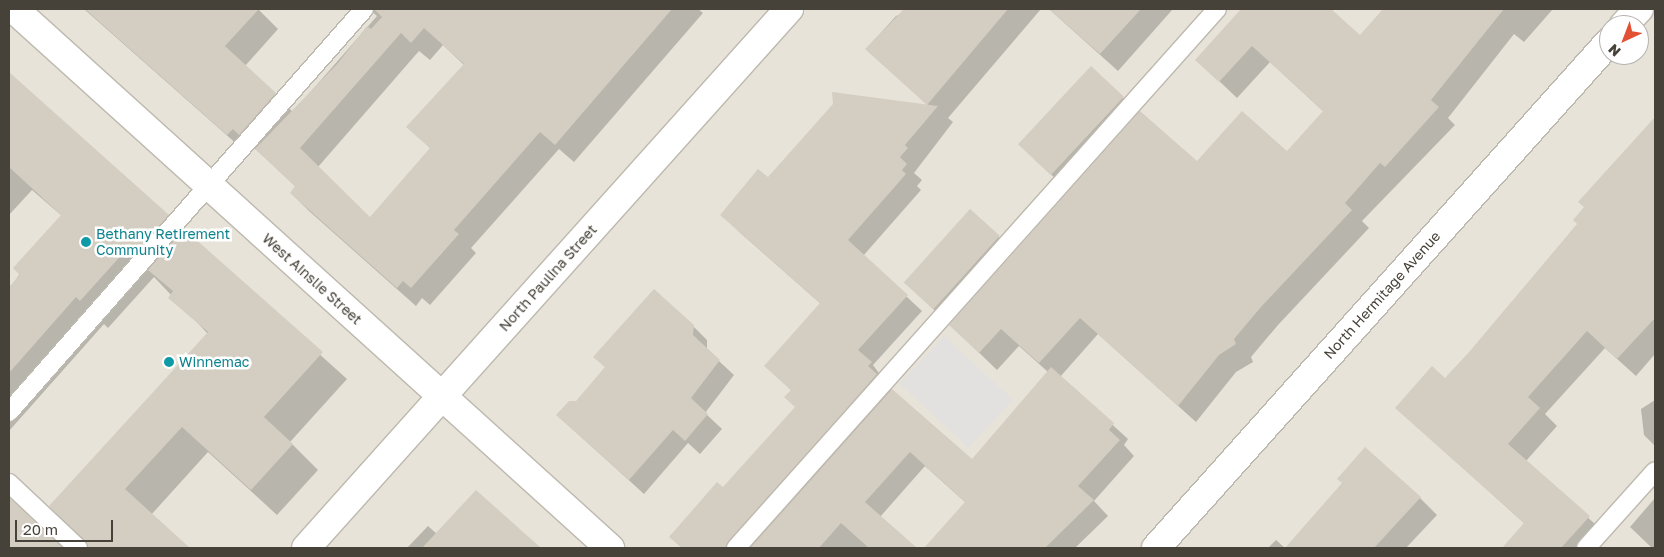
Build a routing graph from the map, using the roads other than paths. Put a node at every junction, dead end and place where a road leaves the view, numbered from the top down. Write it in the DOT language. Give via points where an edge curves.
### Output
graph roads {
  1 [pos="14,9"];
  2 [pos="364,9"];
  3 [pos="789,9"];
  4 [pos="1217,9"];
  5 [pos="1599,53"];
  6 [pos="208,184"];
  7 [pos="442,396"];
  8 [pos="9,412"];
  9 [pos="1655,471"];
  10 [pos="9,483"];
  11 [pos="78,548"];
  12 [pos="306,548"];
  13 [pos="610,548"];
  14 [pos="736,548"];
  15 [pos="1156,548"];
  16 [pos="1586,548"];
  1 -- 6 [label="street, West Ainslie Street"];
  2 -- 6 [label="lane"];
  3 -- 7 [label="street, North Paulina Street"];
  4 -- 14 [label="lane"];
  5 -- 15 [label="street, North Hermitage Avenue"];
  6 -- 7 [label="street, West Ainslie Street"];
  6 -- 8 [label="lane"];
  7 -- 12 [label="street, North Paulina Street"];
  7 -- 13 [label="street, West Ainslie Street"];
  9 -- 16 [label="lane"];
  10 -- 11 [label="lane"];
}
